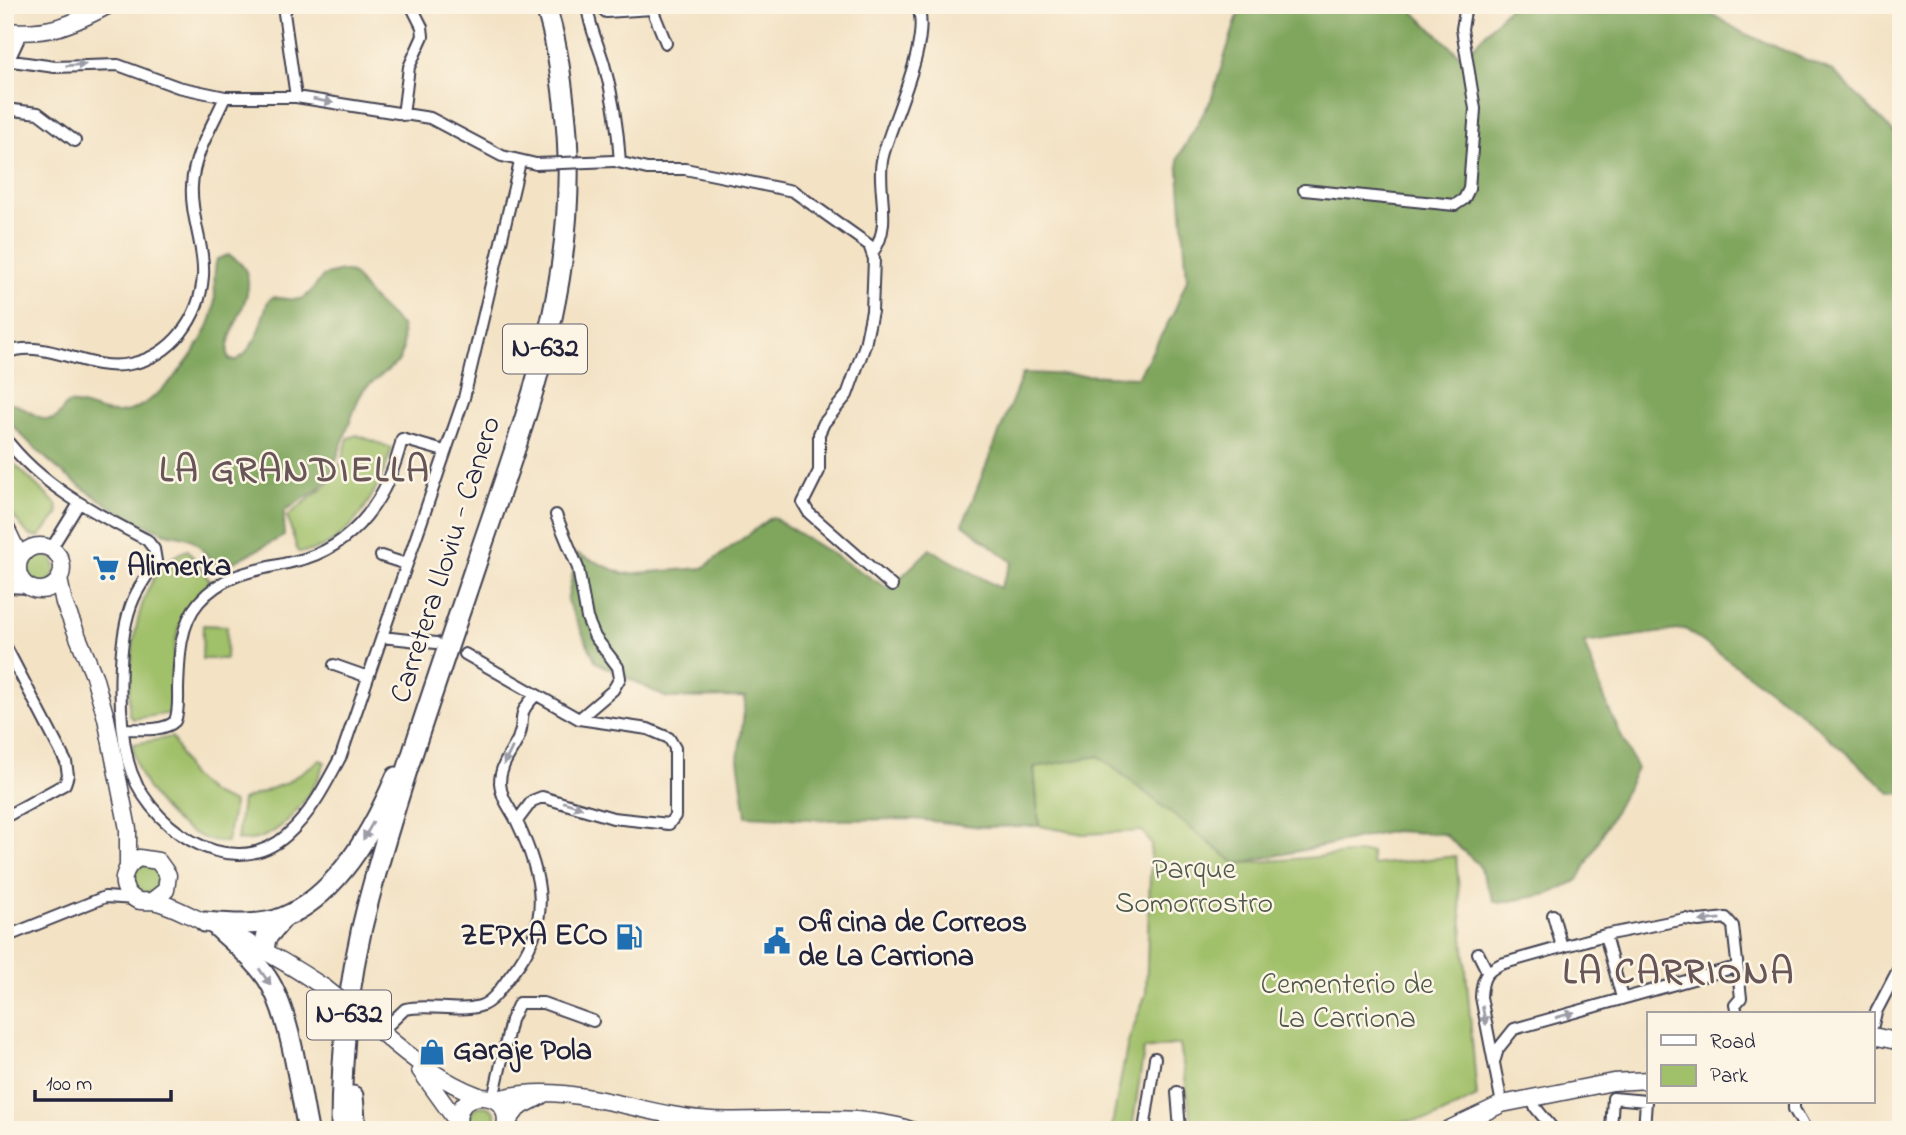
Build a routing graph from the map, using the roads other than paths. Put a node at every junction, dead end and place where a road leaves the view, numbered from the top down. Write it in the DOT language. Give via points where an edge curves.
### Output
graph roads {
  1 [pos="109,5"];
  2 [pos="288,5"];
  3 [pos="411,5"];
  4 [pos="545,5"];
  5 [pos="586,5"];
  6 [pos="599,5"];
  7 [pos="917,5"];
  8 [pos="1466,5"];
  9 [pos="655,7"];
  10 [pos="11,29"];
  11 [pos="666,43"];
  12 [pos="7,60"];
  13 [pos="225,97"];
  14 [pos="296,97"];
  15 [pos="5,109"];
  16 [pos="403,115"];
  17 [pos="75,141"];
  18 [pos="520,162"];
  19 [pos="617,162"];
  20 [pos="1304,190"];
  21 [pos="873,251"];
  22 [pos="5,353"];
  23 [pos="5,439"];
  24 [pos="444,451"];
  25 [pos="78,505"];
  26 [pos="556,514"];
  27 [pos="5,525"];
  28 [pos="51,549"];
  29 [pos="381,556"];
  30 [pos="22,558"];
  31 [pos="406,564"];
  32 [pos="59,579"];
  33 [pos="5,585"];
  34 [pos="892,586"];
  35 [pos="34,589"];
  36 [pos="69,617"];
  37 [pos="382,637"];
  38 [pos="436,643"];
  39 [pos="5,645"];
  40 [pos="465,654"];
  41 [pos="334,665"];
  42 [pos="368,677"];
  43 [pos="437,680"];
  44 [pos="535,696"];
  45 [pos="579,719"];
  46 [pos="124,729"];
  47 [pos="5,817"];
  48 [pos="517,821"];
  49 [pos="128,829"];
  50 [pos="153,858"];
  51 [pos="126,871"];
  52 [pos="168,885"];
  53 [pos="105,897"];
  54 [pos="135,899"];
  55 [pos="152,901"];
  56 [pos="368,901"];
  57 [pos="1553,915"];
  58 [pos="283,918"];
  59 [pos="207,923"];
  60 [pos="1605,935"];
  61 [pos="5,937"];
  62 [pos="1562,947"];
  63 [pos="264,950"];
  64 [pos="1478,953"];
  65 [pos="1901,964"];
  66 [pos="1736,967"];
  67 [pos="1487,971"];
  68 [pos="1622,998"];
  69 [pos="1737,1012"];
  70 [pos="593,1021"];
  71 [pos="1874,1021"];
  72 [pos="381,1032"];
  73 [pos="1874,1036"];
  74 [pos="1901,1042"];
  75 [pos="410,1057"];
  76 [pos="1155,1058"];
  77 [pos="1494,1062"];
  78 [pos="1647,1081"];
  79 [pos="1613,1090"];
  80 [pos="1177,1092"];
  81 [pos="548,1094"];
  82 [pos="1531,1097"];
  83 [pos="489,1098"];
  84 [pos="1502,1104"];
  85 [pos="1794,1104"];
  86 [pos="459,1126"];
  87 [pos="505,1127"];
  88 [pos="308,1130"];
  89 [pos="341,1130"];
  90 [pos="356,1130"];
  91 [pos="911,1130"];
  92 [pos="1144,1130"];
  93 [pos="1180,1130"];
  94 [pos="1447,1130"];
  95 [pos="1554,1130"];
  96 [pos="1611,1130"];
  97 [pos="1643,1130"];
  98 [pos="1806,1130"];
  1 -- 10 [label="main road" via="69,26"];
  2 -- 14 [label="street" via="284,13"];
  3 -- 16 [label="street" via="423,36 409,67"];
  4 -- 43 [label="highway, Carretera Lloviu - Canero / N-632" via="569,144 558,301 526,417"];
  5 -- 19 [label="street" via="618,124"];
  6 -- 9 [label="street" via="606,12"];
  7 -- 21 [label="street" via="923,18 907,88 882,158 884,212 879,244"];
  8 -- 20 [label="street" via="1462,29 1475,109 1469,189 1464,199 1455,205"];
  9 -- 11 [label="street"];
  10 -- 12 [label="street"];
  12 -- 13 [label="street, one-way" via="55,67 118,65 178,88"];
  13 -- 14 [label="street"];
  13 -- 22 [label="street" via="196,160 191,187 203,276 196,306 180,336 160,354 129,364 101,364 24,346"];
  14 -- 16 [label="street, one-way"];
  15 -- 17 [label="street" via="38,113"];
  16 -- 18 [label="street" via="430,118"];
  18 -- 19 [label="street, bridge"];
  18 -- 24 [label="street" via="478,348"];
  19 -- 21 [label="street" via="647,169 685,169 793,191"];
  21 -- 34 [label="street" via="872,311 865,345 847,395 819,434 818,471 803,503"];
  23 -- 25 [label="street"];
  24 -- 31 [label="street"];
  24 -- 46 [label="street" via="402,439 388,484 348,535 323,552 239,573 218,584 197,605 184,632 175,721"];
  25 -- 28 [label="street"];
  25 -- 46 [label="street" via="147,540 154,550 156,561 134,598 125,629"];
  26 -- 45 [label="street" via="578,568 587,618 618,667 620,678 613,690"];
  27 -- 30 [label="main road"];
  28 -- 30 [label="main road"];
  28 -- 32 [label="main road" via="62,566"];
  29 -- 31 [label="street"];
  30 -- 33 [label="street"];
  30 -- 35 [label="main road" via="19,576"];
  31 -- 37 [label="street"];
  32 -- 35 [label="main road" via="48,589"];
  32 -- 36 [label="main road"];
  33 -- 35 [label="street"];
  35 -- 36 [label="main road"];
  36 -- 49 [label="main road" via="100,698"];
  37 -- 38 [label="street"];
  37 -- 42 [label="street"];
  39 -- 47 [label="street" via="66,762 68,775 65,783"];
  40 -- 44 [label="street"];
  41 -- 42 [label="street"];
  42 -- 46 [label="street" via="341,756 313,805 287,835 252,851 212,850 159,819 138,789"];
  43 -- 56 [label="highway, Carretera Lloviu - Canero / N-632"];
  43 -- 58 [label="highway, one-way" via="393,784 352,856 324,889"];
  44 -- 45 [label="street"];
  44 -- 48 [label="street, one-way" via="520,716 518,739 504,763 500,784"];
  48 -- 45 [label="street, one-way" via="532,801 542,797 613,818 669,824 675,816 675,748 669,738"];
  48 -- 72 [label="street" via="540,895 540,924 527,953 499,990 480,1006 405,1009"];
  49 -- 50 [label="main road"];
  49 -- 51 [label="main road"];
  50 -- 51 [label="main road" via="139,858"];
  50 -- 52 [label="main road" via="166,869"];
  51 -- 53 [label="street"];
  51 -- 54 [label="main road" via="126,890"];
  52 -- 55 [label="main road" via="163,895"];
  52 -- 59 [label="main road" via="183,907"];
  53 -- 54 [label="street"];
  53 -- 61 [label="street"];
  54 -- 55 [label="main road"];
  55 -- 59 [label="main road"];
  56 -- 89 [label="highway, Carretera Lloviu - Canero / N-632" via="341,1074"];
  56 -- 90 [label="highway" via="369,926 353,1044"];
  57 -- 62 [label="street"];
  58 -- 59 [label="highway"];
  58 -- 63 [label="highway" via="269,932"];
  59 -- 63 [label="main road"];
  59 -- 88 [label="highway, one-way" via="251,958 274,990"];
  60 -- 62 [label="street"];
  66 -- 60 [label="street, one-way" via="1733,926 1726,918 1685,919"];
  60 -- 68 [label="street"];
  62 -- 67 [label="street"];
  63 -- 72 [label="main road, bridge"];
  64 -- 67 [label="street"];
  65 -- 71 [label="street"];
  66 -- 68 [label="street"];
  66 -- 69 [label="street" via="1741,998 1735,1005"];
  67 -- 77 [label="street, one-way" via="1480,997"];
  77 -- 68 [label="street, one-way" via="1514,1029"];
  70 -- 83 [label="street" via="543,1003 519,1003"];
  72 -- 75 [label="main road"];
  73 -- 74 [label="main road"];
  75 -- 83 [label="main road" via="455,1086"];
  75 -- 86 [label="main road"];
  76 -- 92 [label="street"];
  77 -- 84 [label="street"];
  78 -- 79 [label="main road"];
  79 -- 82 [label="main road"];
  79 -- 96 [label="street"];
  79 -- 97 [label="street" via="1646,1101"];
  80 -- 93 [label="street"];
  81 -- 83 [label="main road"];
  81 -- 87 [label="main road" via="524,1104"];
  81 -- 91 [label="main road" via="710,1120 861,1122"];
  82 -- 84 [label="main road"];
  82 -- 95 [label="street"];
  83 -- 86 [label="main road" via="463,1105"];
  83 -- 87 [label="main road" via="504,1111"];
  84 -- 94 [label="main road"];
  85 -- 98 [label="street"];
}
